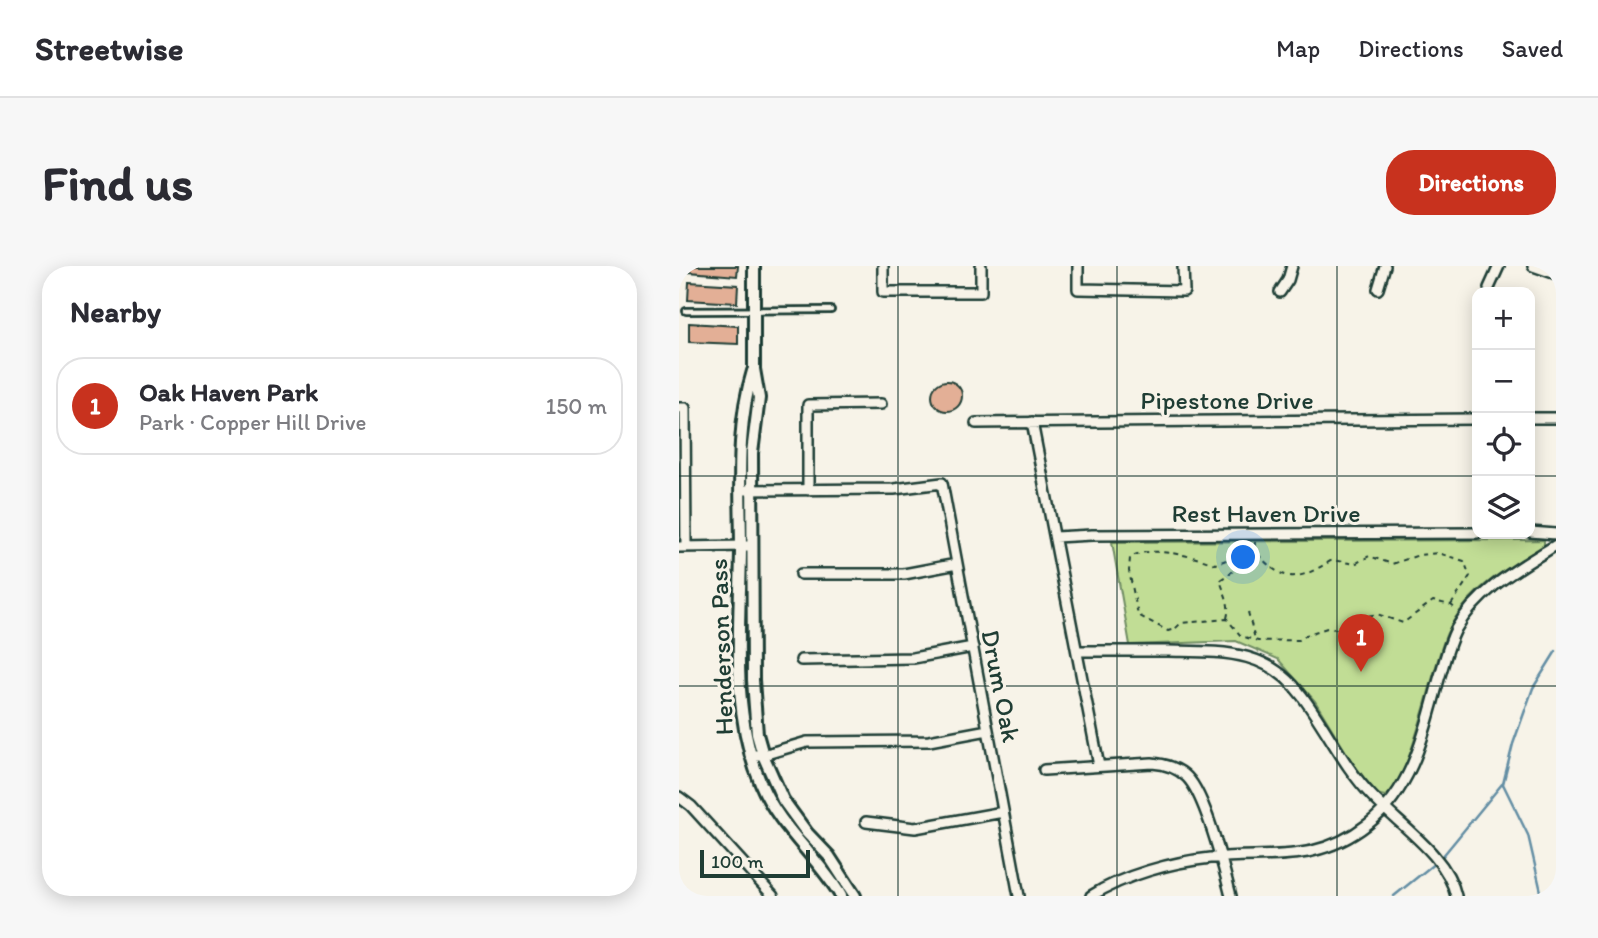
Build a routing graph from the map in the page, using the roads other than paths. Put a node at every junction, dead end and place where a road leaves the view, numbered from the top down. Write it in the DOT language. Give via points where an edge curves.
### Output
graph roads {
  1 [pos="754,266"];
  2 [pos="883,266"];
  3 [pos="981,266"];
  4 [pos="1078,266"];
  5 [pos="1183,266"];
  6 [pos="1291,266"];
  7 [pos="1385,266"];
  8 [pos="1499,266"];
  9 [pos="1533,266"];
  10 [pos="1556,274"];
  11 [pos="1489,287"];
  12 [pos="1378,289"];
  13 [pos="1280,292"];
  14 [pos="831,310"];
  15 [pos="686,312"];
  16 [pos="755,312"];
  17 [pos="754,369"];
  18 [pos="881,404"];
  19 [pos="682,408"];
  20 [pos="1535,418"];
  21 [pos="1556,418"];
  22 [pos="1472,419"];
  23 [pos="1032,422"];
  24 [pos="977,423"];
  25 [pos="740,490"];
  26 [pos="752,490"];
  27 [pos="808,490"];
  28 [pos="1472,533"];
  29 [pos="1535,533"];
  30 [pos="1556,534"];
  31 [pos="1055,537"];
  32 [pos="1556,545"];
  33 [pos="741,546"];
  34 [pos="753,546"];
  35 [pos="683,547"];
  36 [pos="957,564"];
  37 [pos="801,574"];
  38 [pos="972,647"];
  39 [pos="1077,651"];
  40 [pos="801,660"];
  41 [pos="988,730"];
  42 [pos="750,755"];
  43 [pos="762,755"];
  44 [pos="1099,766"];
  45 [pos="1044,770"];
  46 [pos="679,797"];
  47 [pos="1383,808"];
  48 [pos="1003,812"];
  49 [pos="866,822"];
  50 [pos="1220,857"];
  51 [pos="773,896"];
  52 [pos="841,896"];
  53 [pos="855,896"];
  54 [pos="1019,896"];
  55 [pos="1091,896"];
  56 [pos="1231,896"];
  57 [pos="1456,896"];
  1 -- 16 [label="street, Henderson Pass"];
  2 -- 3 [label="street" via="883,292 981,292"];
  4 -- 5 [label="street" via="1078,289 1184,290"];
  6 -- 13 [label="street"];
  7 -- 12 [label="street"];
  8 -- 11 [label="street"];
  9 -- 10 [label="street"];
  14 -- 16 [label="lane"];
  15 -- 16 [label="lane"];
  16 -- 17 [label="street, Henderson Pass"];
  17 -- 25 [label="street, Henderson Pass" via="745,396"];
  17 -- 26 [label="street, Henderson Pass" via="759,398"];
  18 -- 27 [label="street" via="808,405"];
  19 -- 35 [label="street"];
  20 -- 21 [label="street"];
  22 -- 23 [label="street, Pipestone Drive"];
  23 -- 24 [label="street, Pipestone Drive"];
  23 -- 31 [label="street"];
  25 -- 26 [label="street"];
  25 -- 33 [label="street, Henderson Pass"];
  26 -- 27 [label="street"];
  26 -- 34 [label="street, Henderson Pass"];
  27 -- 36 [label="street, Drum Oak" via="942,483"];
  28 -- 31 [label="street, Rest Haven Drive"];
  29 -- 30 [label="street"];
  31 -- 39 [label="street"];
  32 -- 47 [label="street" via="1495,585 1463,619 1449,647 1415,760"];
  33 -- 34 [label="street"];
  33 -- 35 [label="street"];
  33 -- 42 [label="street, Henderson Pass" via="740,680"];
  34 -- 43 [label="street, Henderson Pass" via="753,680"];
  36 -- 37 [label="street" via="904,574"];
  36 -- 38 [label="street, Drum Oak"];
  38 -- 40 [label="street" via="913,658"];
  38 -- 41 [label="street, Drum Oak"];
  39 -- 44 [label="street"];
  39 -- 47 [label="street" via="1224,652 1267,665 1301,694 1340,757"];
  41 -- 43 [label="street" via="929,741 807,743"];
  41 -- 48 [label="street, Drum Oak"];
  42 -- 43 [label="street"];
  42 -- 52 [label="street, Henderson Pass" via="772,806"];
  43 -- 53 [label="street, Henderson Pass" via="782,800"];
  44 -- 45 [label="street"];
  44 -- 50 [label="street" via="1152,763 1181,772 1199,796"];
  46 -- 51 [label="street"];
  47 -- 50 [label="street" via="1356,833 1323,848 1288,856"];
  47 -- 57 [label="street" via="1438,859"];
  48 -- 49 [label="street" via="915,828"];
  48 -- 54 [label="street, Drum Oak"];
  50 -- 55 [label="street" via="1137,875"];
  50 -- 56 [label="street"];
}
